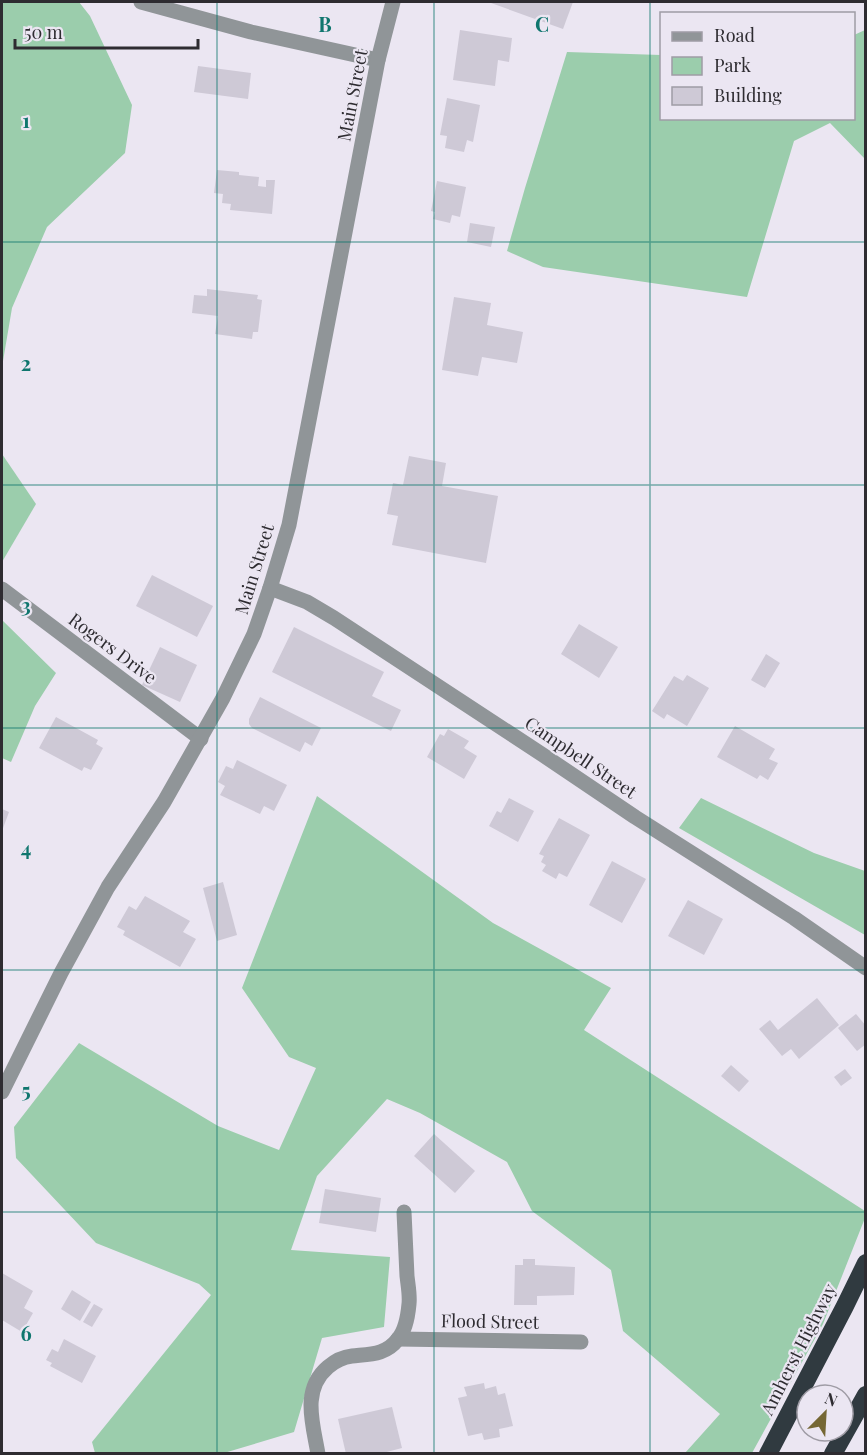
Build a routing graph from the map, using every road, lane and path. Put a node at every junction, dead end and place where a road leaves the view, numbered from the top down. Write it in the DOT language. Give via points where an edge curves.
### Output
graph roads {
  1 [pos="141,2"];
  2 [pos="393,2"];
  3 [pos="378,60"];
  4 [pos="270,588"];
  5 [pos="2,589"];
  6 [pos="201,739"];
  7 [pos="866,968"];
  8 [pos="2,1092"];
  9 [pos="404,1212"];
  10 [pos="866,1263"];
  11 [pos="398,1339"];
  12 [pos="581,1342"];
  13 [pos="866,1395"];
  14 [pos="866,1416"];
  15 [pos="318,1454"];
  16 [pos="768,1454"];
  17 [pos="833,1454"];
  18 [pos="846,1454"];
  1 -- 3 [label="street"];
  2 -- 3 [label="street, Main Street"];
  3 -- 4 [label="street, Main Street" via="289,525"];
  4 -- 6 [label="street, Main Street" via="254,634"];
  4 -- 7 [label="street, Campbell Street" via="307,602 334,618"];
  5 -- 6 [label="street, Rogers Drive"];
  6 -- 8 [label="street, Main Street" via="108,887"];
  9 -- 11 [label="street" via="409,1304"];
  10 -- 16 [label="highway, Amherst Highway"];
  11 -- 12 [label="street, Flood Street"];
  11 -- 15 [label="street" via="382,1352 334,1361 321,1372 310,1400"];
  13 -- 17 [label="highway"];
  14 -- 18 [label="highway"];
}
